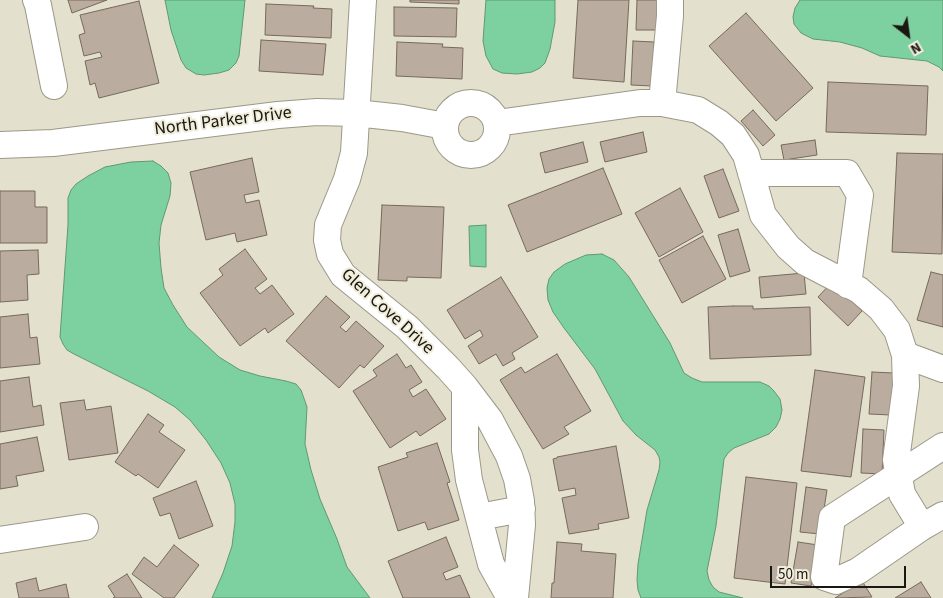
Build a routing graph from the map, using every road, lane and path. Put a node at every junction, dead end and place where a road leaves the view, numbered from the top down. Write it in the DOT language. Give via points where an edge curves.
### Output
graph roads {
  1 [pos="36,0"];
  2 [pos="363,0"];
  3 [pos="670,0"];
  4 [pos="54,86"];
  5 [pos="662,103"];
  6 [pos="356,113"];
  7 [pos="497,123"];
  8 [pos="446,126"];
  9 [pos="0,145"];
  10 [pos="751,173"];
  11 [pos="848,285"];
  12 [pos="905,355"];
  13 [pos="943,369"];
  14 [pos="465,387"];
  15 [pos="943,446"];
  16 [pos="899,474"];
  17 [pos="522,509"];
  18 [pos="479,517"];
  19 [pos="933,521"];
  20 [pos="85,527"];
  21 [pos="0,540"];
  22 [pos="510,598"];
  23 [pos="514,598"];
  1 -- 4 [label="street"];
  2 -- 6 [label="street, Glen Cove Drive"];
  3 -- 5 [label="street"];
  5 -- 7 [label="street" via="640,103"];
  5 -- 10 [label="street" via="698,110 719,123 734,135 746,155"];
  6 -- 8 [label="street, North Parker Drive"];
  6 -- 9 [label="street, North Parker Drive" via="278,115 53,143"];
  6 -- 14 [label="street, Glen Cove Drive" via="354,153 328,225 330,254 343,275 407,327"];
  7 -- 8 [label="street" via="489,109 474,103 458,106 452,111"];
  7 -- 8 [label="street" via="497,132 489,148 473,155 456,150 446,135"];
  10 -- 11 [label="street" via="762,214 788,247 805,262"];
  10 -- 11 [label="street" via="846,173 860,195"];
  11 -- 12 [label="street" via="881,309 897,330"];
  12 -- 13 [label="street"];
  12 -- 16 [label="street" via="906,386 896,460"];
  14 -- 17 [label="street, Glen Cove Drive" via="490,420 508,456 517,480"];
  14 -- 18 [label="street" via="464,450"];
  15 -- 16 [label="street"];
  16 -- 19 [label="street" via="902,494"];
  16 -- 19 [label="street" via="832,518 824,577 836,581 850,574"];
  17 -- 18 [label="street"];
  17 -- 23 [label="street, Glen Cove Drive"];
  18 -- 22 [label="street" via="491,564"];
  20 -- 21 [label="street"];
}
